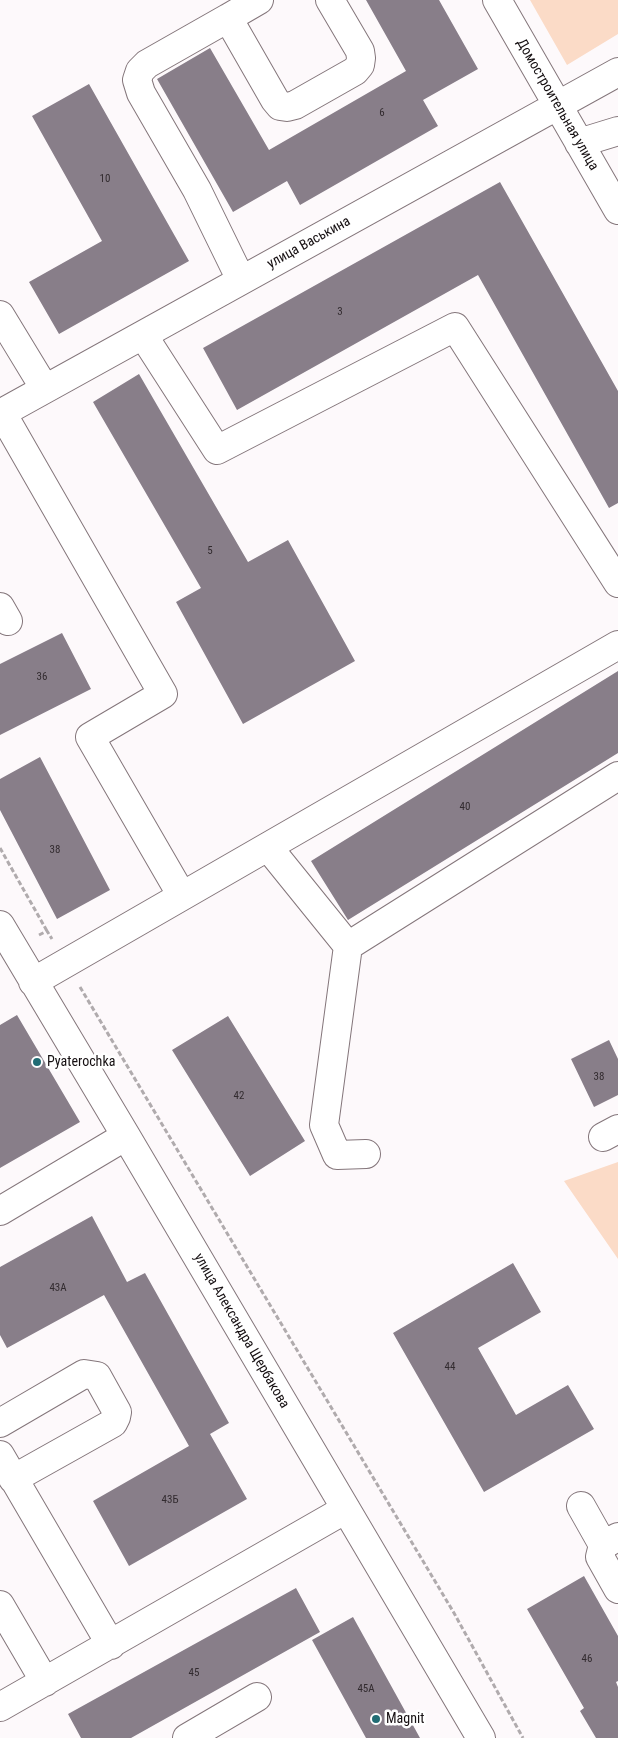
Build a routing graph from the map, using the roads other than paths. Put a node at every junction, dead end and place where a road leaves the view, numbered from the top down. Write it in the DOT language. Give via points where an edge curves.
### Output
graph roads {
  1 [pos="259,0"];
  2 [pos="330,0"];
  3 [pos="497,0"];
  4 [pos="228,18"];
  5 [pos="618,72"];
  6 [pos="557,105"];
  7 [pos="618,131"];
  8 [pos="579,143"];
  9 [pos="618,210"];
  10 [pos="241,280"];
  11 [pos="0,315"];
  12 [pos="143,335"];
  13 [pos="46,389"];
  14 [pos="1,413"];
  15 [pos="618,583"];
  16 [pos="618,645"];
  17 [pos="618,776"];
  18 [pos="268,847"];
  19 [pos="182,896"];
  20 [pos="3,937"];
  21 [pos="348,946"];
  22 [pos="33,982"];
  23 [pos="126,1136"];
  24 [pos="366,1154"];
  25 [pos="0,1211"];
  26 [pos="0,1423"];
  27 [pos="0,1456"];
  28 [pos="11,1490"];
  29 [pos="581,1506"];
  30 [pos="346,1509"];
  31 [pos="611,1541"];
  32 [pos="618,1589"];
  33 [pos="0,1605"];
  34 [pos="111,1645"];
  35 [pos="45,1682"];
  36 [pos="257,1697"];
  37 [pos="0,1707"];
  38 [pos="187,1738"];
  39 [pos="481,1738"];
  1 -- 4 [label="street"];
  2 -- 4 [label="street" via="360,51 360,65 338,81 287,107 280,106 275,100"];
  3 -- 6 [label="street, Домостроительная улица"];
  4 -- 10 [label="street" via="147,64 137,80"];
  5 -- 6 [label="street, улица Васькина"];
  6 -- 8 [label="street, Домостроительная улица"];
  6 -- 10 [label="street, улица Васькина"];
  7 -- 8 [label="street"];
  8 -- 9 [label="street, Домостроительная улица"];
  10 -- 12 [label="street, улица Васькина"];
  11 -- 13 [label="street"];
  12 -- 13 [label="street, улица Васькина"];
  12 -- 15 [label="street" via="217,450 455,327"];
  13 -- 14 [label="street, улица Васькина"];
  14 -- 19 [label="street" via="163,694 90,737"];
  16 -- 18 [label="street"];
  17 -- 21 [label="street"];
  18 -- 19 [label="street"];
  18 -- 21 [label="street"];
  19 -- 22 [label="street"];
  20 -- 22 [label="street, улица Александра Щербакова"];
  21 -- 24 [label="street" via="324,1126 337,1155"];
  22 -- 23 [label="street, улица Александра Щербакова"];
  23 -- 25 [label="street"];
  23 -- 30 [label="street, улица Александра Щербакова"];
  26 -- 28 [label="street" via="84,1374 97,1376 117,1412 113,1423"];
  27 -- 28 [label="street"];
  28 -- 34 [label="street"];
  29 -- 31 [label="street"];
  30 -- 34 [label="street"];
  30 -- 39 [label="street, улица Александра Щербакова"];
  31 -- 32 [label="street" via="600,1558"];
  33 -- 35 [label="street"];
  34 -- 35 [label="street"];
  35 -- 37 [label="street"];
  36 -- 38 [label="street"];
}
